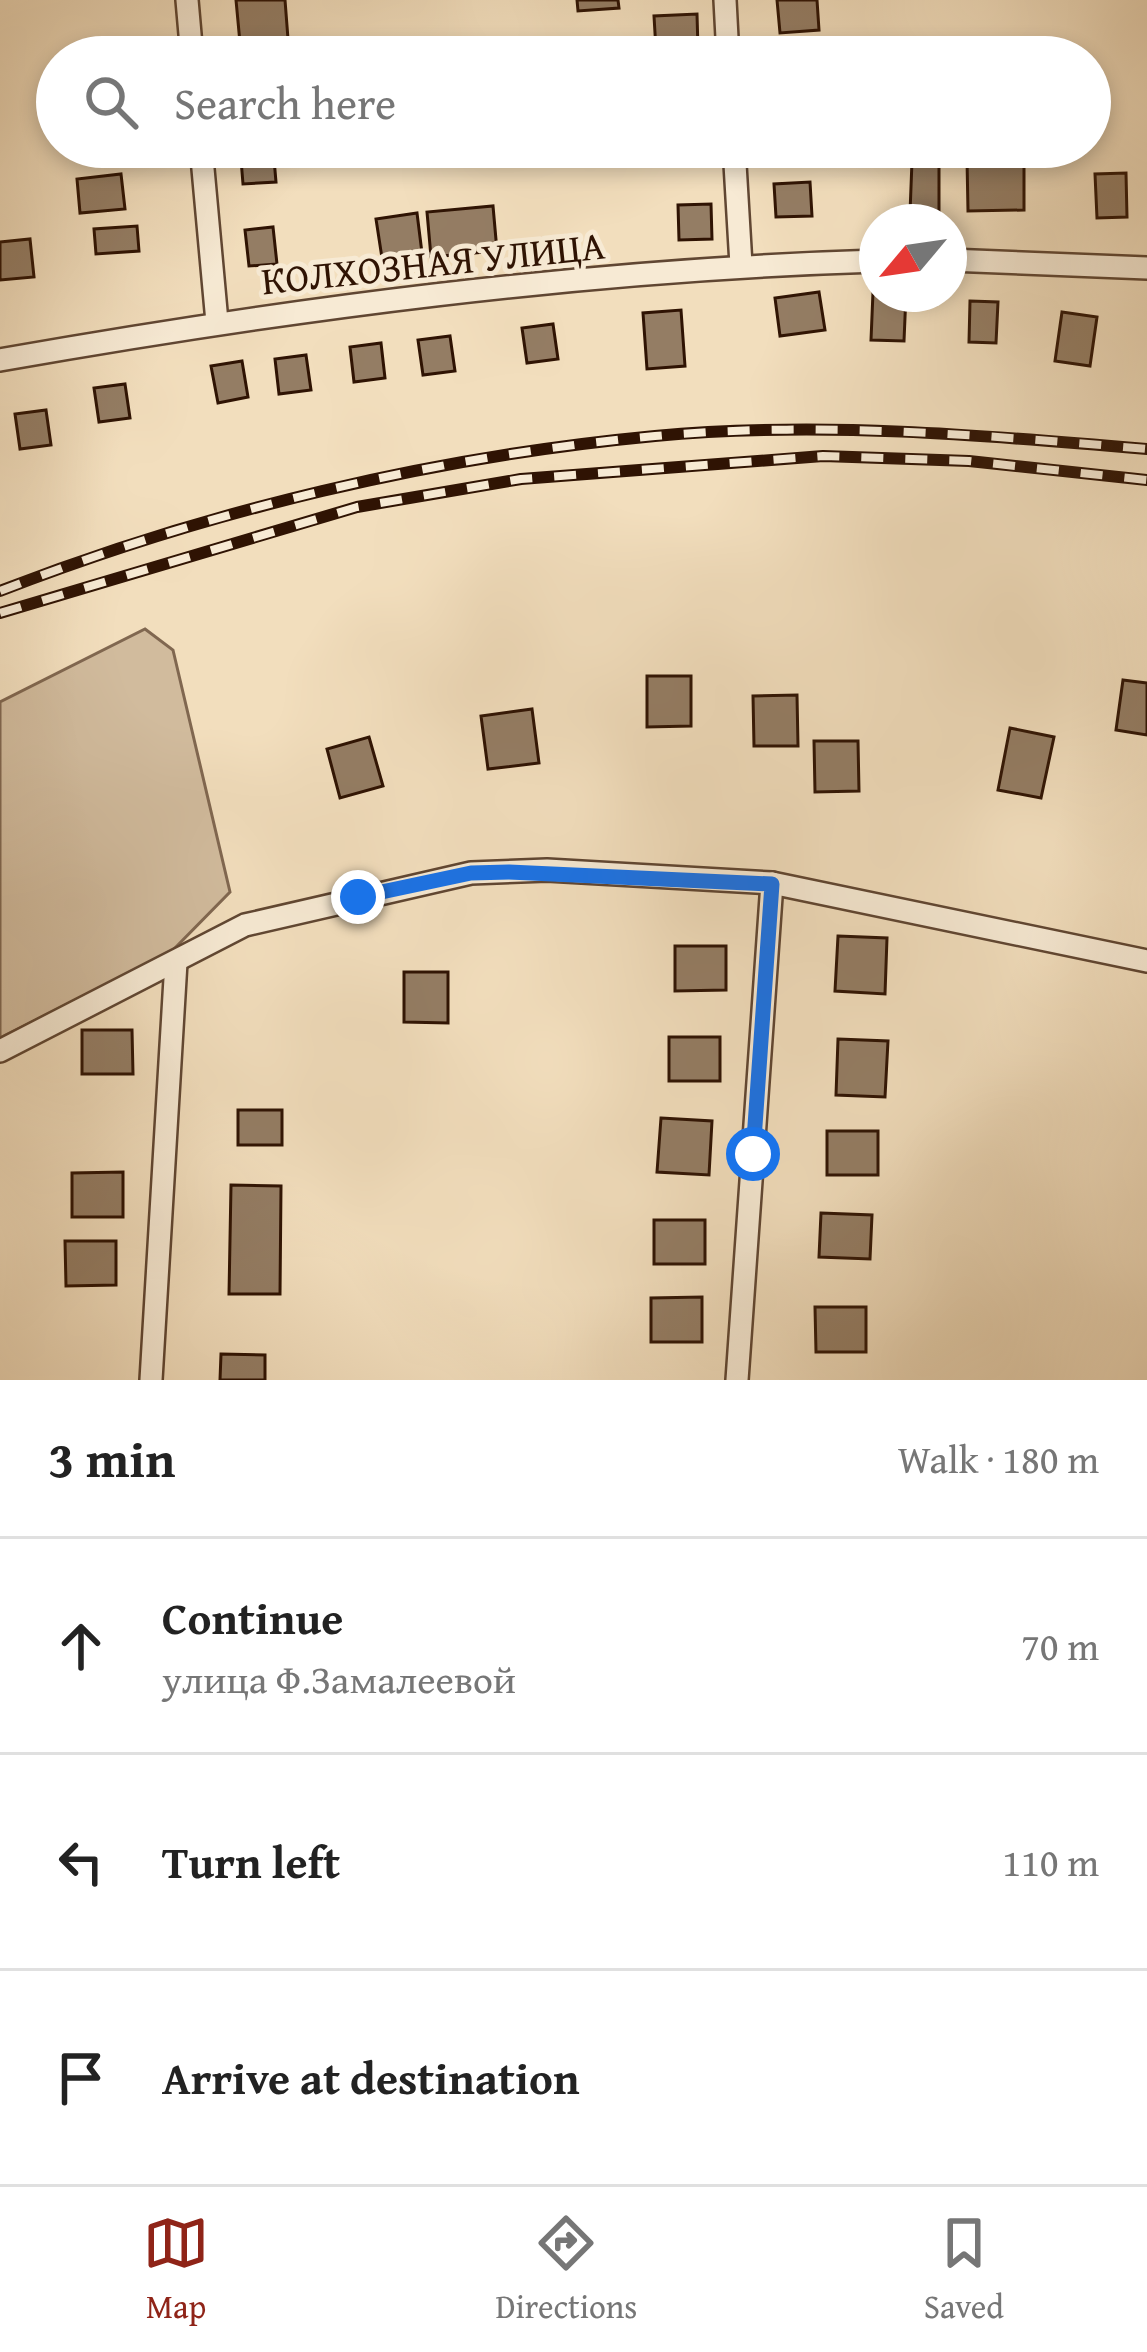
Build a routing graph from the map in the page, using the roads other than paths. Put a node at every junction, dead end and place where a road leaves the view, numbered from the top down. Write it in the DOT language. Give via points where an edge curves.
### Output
graph roads {
  1 [pos="187,0"];
  2 [pos="725,0"];
  3 [pos="190,36"];
  4 [pos="727,36"];
  5 [pos="202,168"];
  6 [pos="735,168"];
  7 [pos="967,261"];
  8 [pos="859,262"];
  9 [pos="741,265"];
  10 [pos="1147,268"];
  11 [pos="217,322"];
  12 [pos="0,360"];
  13 [pos="772,884"];
  14 [pos="1147,961"];
  15 [pos="176,962"];
  16 [pos="0,1051"];
  17 [pos="151,1380"];
  18 [pos="737,1380"];
  1 -- 3 [label="street"];
  2 -- 4 [label="street"];
  5 -- 11 [label="street"];
  6 -- 9 [label="street"];
  7 -- 10 [label="street"];
  8 -- 9 [label="street, КОЛХОЗНАЯ УЛИЦА"];
  9 -- 11 [label="street, КОЛХОЗНАЯ УЛИЦА"];
  11 -- 12 [label="street, КОЛХОЗНАЯ УЛИЦА"];
  13 -- 14 [label="street"];
  13 -- 15 [label="street" via="471,873 245,925"];
  13 -- 18 [label="street"];
  15 -- 16 [label="street"];
  15 -- 17 [label="street"];
}
